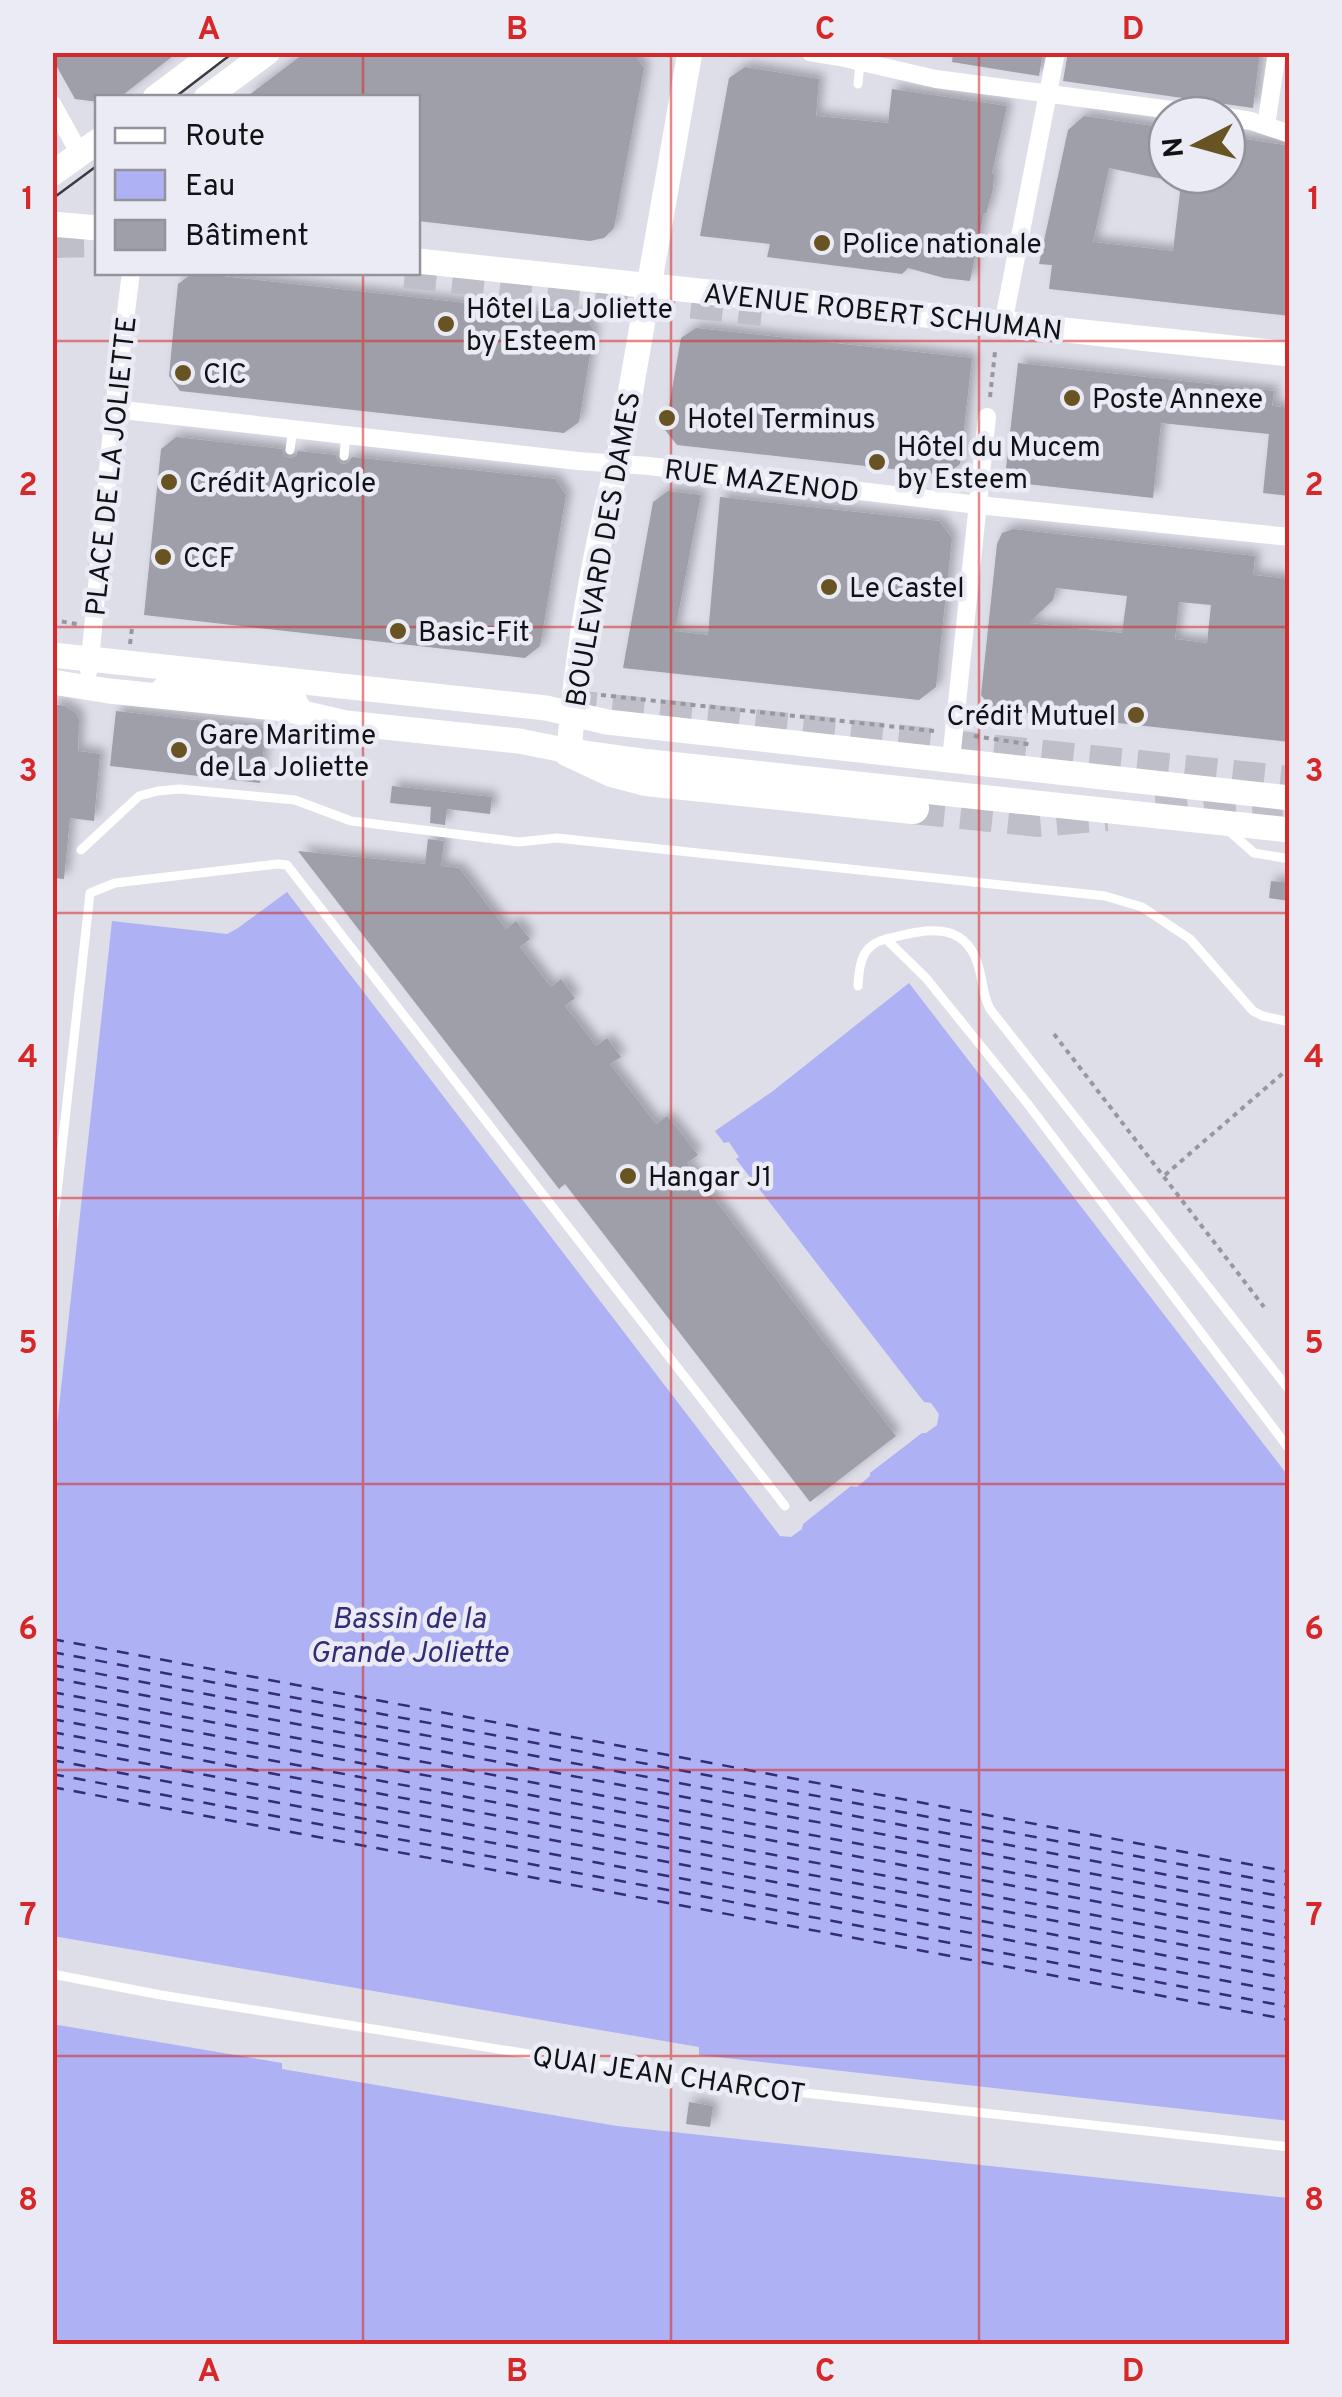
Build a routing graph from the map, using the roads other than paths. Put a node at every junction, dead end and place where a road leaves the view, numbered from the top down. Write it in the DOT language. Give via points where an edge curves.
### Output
graph roads {
  1 [pos="216,52"];
  2 [pos="268,52"];
  3 [pos="690,52"];
  4 [pos="810,52"];
  5 [pos="1056,52"];
  6 [pos="1277,52"];
  7 [pos="861,57"];
  8 [pos="858,84"];
  9 [pos="159,95"];
  10 [pos="210,95"];
  11 [pos="1047,95"];
  12 [pos="52,104"];
  13 [pos="1147,107"];
  14 [pos="1247,120"];
  15 [pos="1266,126"];
  16 [pos="1290,134"];
  17 [pos="89,148"];
  18 [pos="52,174"];
  19 [pos="52,224"];
  20 [pos="95,228"];
  21 [pos="420,261"];
  22 [pos="131,275"];
  23 [pos="648,286"];
  24 [pos="1003,324"];
  25 [pos="1290,354"];
  26 [pos="114,408"];
  27 [pos="987,417"];
  28 [pos="293,428"];
  29 [pos="346,434"];
  30 [pos="290,450"];
  31 [pos="344,456"];
  32 [pos="618,463"];
  33 [pos="978,505"];
  34 [pos="1290,538"];
  35 [pos="52,655"];
  36 [pos="90,660"];
  37 [pos="52,682"];
  38 [pos="88,686"];
  39 [pos="572,713"];
  40 [pos="569,751"];
  41 [pos="951,760"];
  42 [pos="1290,798"];
  43 [pos="912,808"];
  44 [pos="1220,822"];
  45 [pos="1290,830"];
  46 [pos="81,850"];
  47 [pos="1290,858"];
  48 [pos="886,939"];
  49 [pos="858,986"];
  50 [pos="1290,1022"];
  51 [pos="52,1238"];
  52 [pos="1290,1390"];
  53 [pos="1290,1450"];
  54 [pos="785,1506"];
  55 [pos="52,1974"];
  56 [pos="1290,2147"];
  1 -- 9 [label="street"];
  2 -- 10 [label="street"];
  3 -- 23 [label="street, BOULEVARD DES DAMES"];
  4 -- 7 [label="street"];
  5 -- 11 [label="street"];
  6 -- 15 [label="street"];
  7 -- 8 [label="lane"];
  7 -- 11 [label="street" via="936,78"];
  11 -- 13 [label="street"];
  11 -- 24 [label="street"];
  12 -- 17 [label="street"];
  14 -- 15 [label="street"];
  15 -- 16 [label="street"];
  17 -- 18 [label="street"];
  19 -- 20 [label="street"];
  21 -- 23 [label="street, AVENUE ROBERT SCHUMAN"];
  22 -- 26 [label="street, PLACE DE LA JOLIETTE"];
  23 -- 24 [label="street, AVENUE ROBERT SCHUMAN"];
  23 -- 32 [label="street, BOULEVARD DES DAMES"];
  24 -- 25 [label="street, AVENUE ROBERT SCHUMAN"];
  26 -- 28 [label="street, RUE MAZENOD"];
  26 -- 36 [label="street, PLACE DE LA JOLIETTE"];
  27 -- 33 [label="street"];
  28 -- 29 [label="street, RUE MAZENOD"];
  28 -- 30 [label="lane"];
  29 -- 31 [label="lane"];
  29 -- 32 [label="street, RUE MAZENOD"];
  32 -- 33 [label="street, RUE MAZENOD"];
  32 -- 39 [label="street, BOULEVARD DES DAMES"];
  33 -- 34 [label="street, RUE MAZENOD"];
  33 -- 41 [label="street"];
  35 -- 36 [label="street"];
  36 -- 38 [label="street, PLACE DE LA JOLIETTE"];
  36 -- 39 [label="street"];
  37 -- 38 [label="street"];
  38 -- 40 [label="street"];
  39 -- 40 [label="street, BOULEVARD DES DAMES"];
  39 -- 41 [label="street"];
  40 -- 43 [label="highway" via="646,780"];
  40 -- 44 [label="street"];
  41 -- 42 [label="street"];
  44 -- 45 [label="street"];
  44 -- 47 [label="lane" via="1254,853"];
  46 -- 50 [label="lane" via="139,796 179,788 295,800 351,821 520,842 557,838 1105,896 1168,923 1253,1011"];
  48 -- 49 [label="lane" via="866,950"];
  48 -- 52 [label="lane" via="940,930 972,949 990,1010"];
  48 -- 53 [label="lane" via="1027,1103"];
  51 -- 54 [label="lane" via="90,893 115,883 286,866"];
  55 -- 56 [label="lane, QUAI JEAN CHARCOT" via="696,2082"];
}
